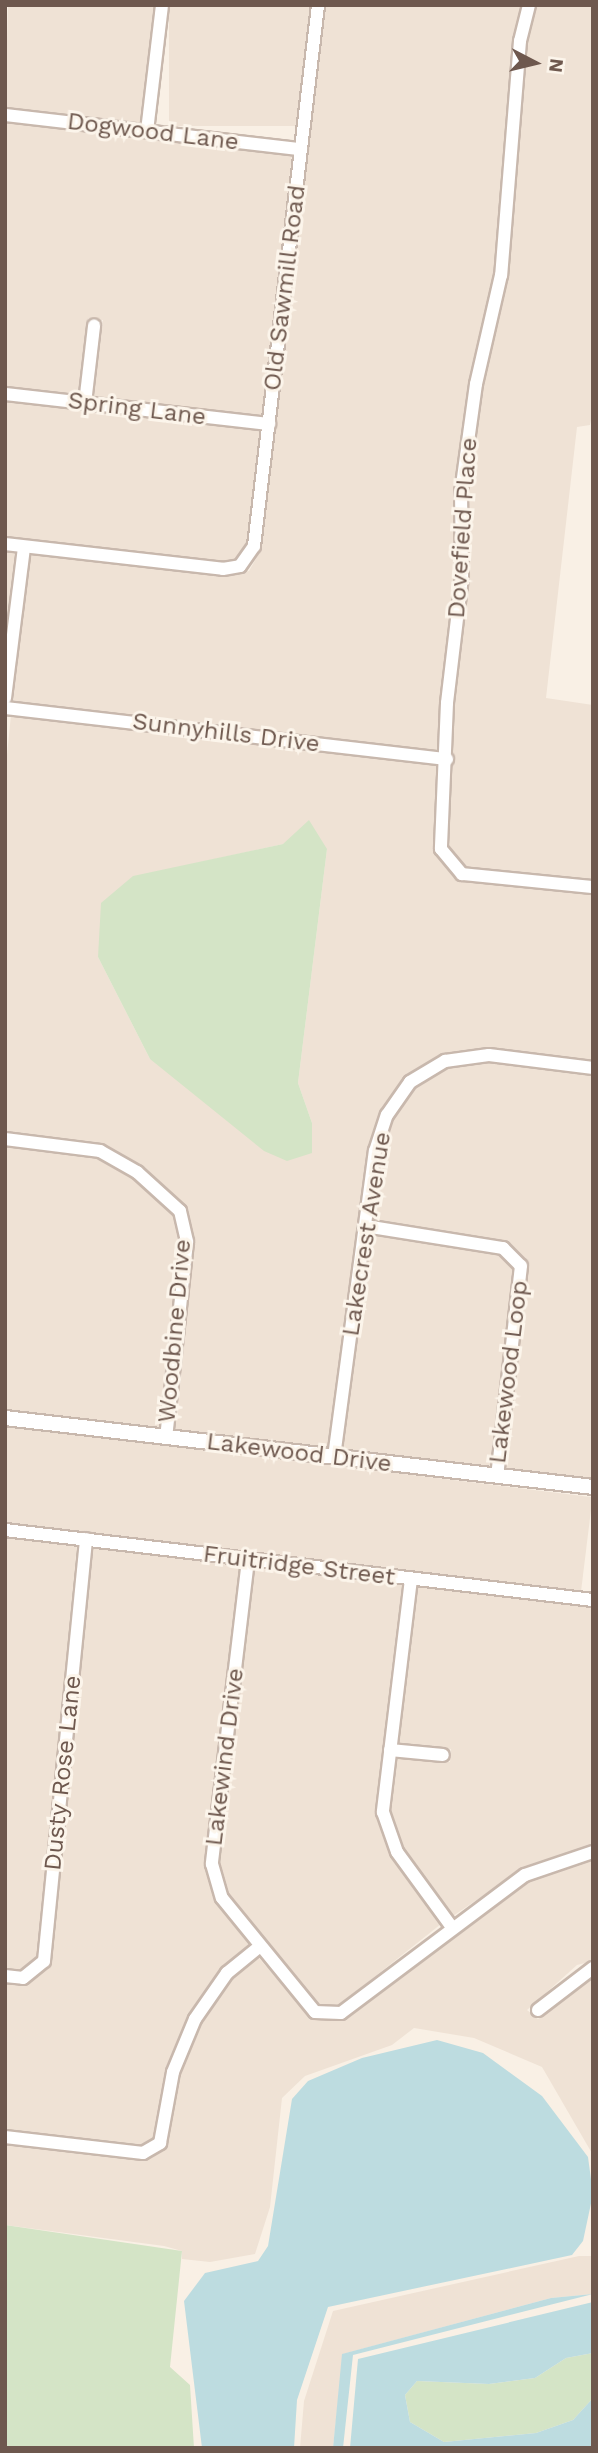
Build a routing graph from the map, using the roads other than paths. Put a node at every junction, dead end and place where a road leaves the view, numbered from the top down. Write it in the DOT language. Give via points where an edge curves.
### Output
graph roads {
  1 [pos="162,5"];
  2 [pos="318,5"];
  3 [pos="529,5"];
  4 [pos="5,115"];
  5 [pos="147,131"];
  6 [pos="301,149"];
  7 [pos="94,326"];
  8 [pos="5,394"];
  9 [pos="85,403"];
  10 [pos="269,424"];
  11 [pos="5,544"];
  12 [pos="24,547"];
  13 [pos="5,698"];
  14 [pos="5,708"];
  15 [pos="447,759"];
  16 [pos="593,887"];
  17 [pos="593,1068"];
  18 [pos="5,1139"];
  19 [pos="365,1226"];
  20 [pos="5,1418"];
  21 [pos="166,1437"];
  22 [pos="334,1457"];
  23 [pos="497,1476"];
  24 [pos="593,1487"];
  25 [pos="5,1530"];
  26 [pos="86,1539"];
  27 [pos="248,1560"];
  28 [pos="411,1579"];
  29 [pos="593,1600"];
  30 [pos="390,1750"];
  31 [pos="443,1755"];
  32 [pos="593,1852"];
  33 [pos="451,1926"];
  34 [pos="259,1947"];
  35 [pos="593,1968"];
  36 [pos="5,1976"];
  37 [pos="538,2010"];
  38 [pos="5,2137"];
  1 -- 5 [label="street"];
  2 -- 6 [label="street, Old Sawmill Road"];
  3 -- 15 [label="street, Dovefield Place" via="520,41 501,275 476,384 461,492 462,577"];
  4 -- 5 [label="street, Dogwood Lane"];
  5 -- 6 [label="street, Dogwood Lane"];
  6 -- 10 [label="street, Old Sawmill Road"];
  7 -- 9 [label="street"];
  8 -- 9 [label="street, Spring Lane"];
  9 -- 10 [label="street, Spring Lane"];
  10 -- 12 [label="street, Old Sawmill Road" via="254,546 240,566 223,569"];
  11 -- 12 [label="street"];
  12 -- 13 [label="street"];
  14 -- 15 [label="street, Sunnyhills Drive"];
  15 -- 16 [label="street, Dovefield Place" via="442,849 462,874"];
  17 -- 19 [label="street, Lakecrest Avenue" via="489,1055 444,1061 410,1082 387,1115 375,1151"];
  18 -- 21 [label="street, Woodbine Drive" via="100,1152 137,1172 180,1211 187,1242"];
  19 -- 22 [label="street, Lakecrest Avenue"];
  19 -- 23 [label="street, Lakewood Loop" via="503,1248 521,1266"];
  20 -- 21 [label="street, Lakewood Drive"];
  21 -- 22 [label="street, Lakewood Drive"];
  22 -- 23 [label="street, Lakewood Drive"];
  23 -- 24 [label="street, Lakewood Drive"];
  25 -- 26 [label="street, Fruitridge Street"];
  26 -- 27 [label="street, Fruitridge Street"];
  26 -- 36 [label="street, Dusty Rose Lane" via="44,1961 23,1978"];
  27 -- 28 [label="street, Fruitridge Street"];
  27 -- 34 [label="street, Lakewind Drive" via="212,1864 222,1898"];
  28 -- 29 [label="street, Fruitridge Street"];
  28 -- 30 [label="street"];
  30 -- 31 [label="street"];
  30 -- 33 [label="street" via="383,1812 397,1852"];
  32 -- 33 [label="street, Lakewind Drive" via="525,1875"];
  33 -- 34 [label="street, Lakewind Drive" via="341,2013 315,2012"];
  34 -- 38 [label="street" via="227,1973 195,2019 173,2071 160,2143 143,2153"];
  35 -- 37 [label="street"];
}
